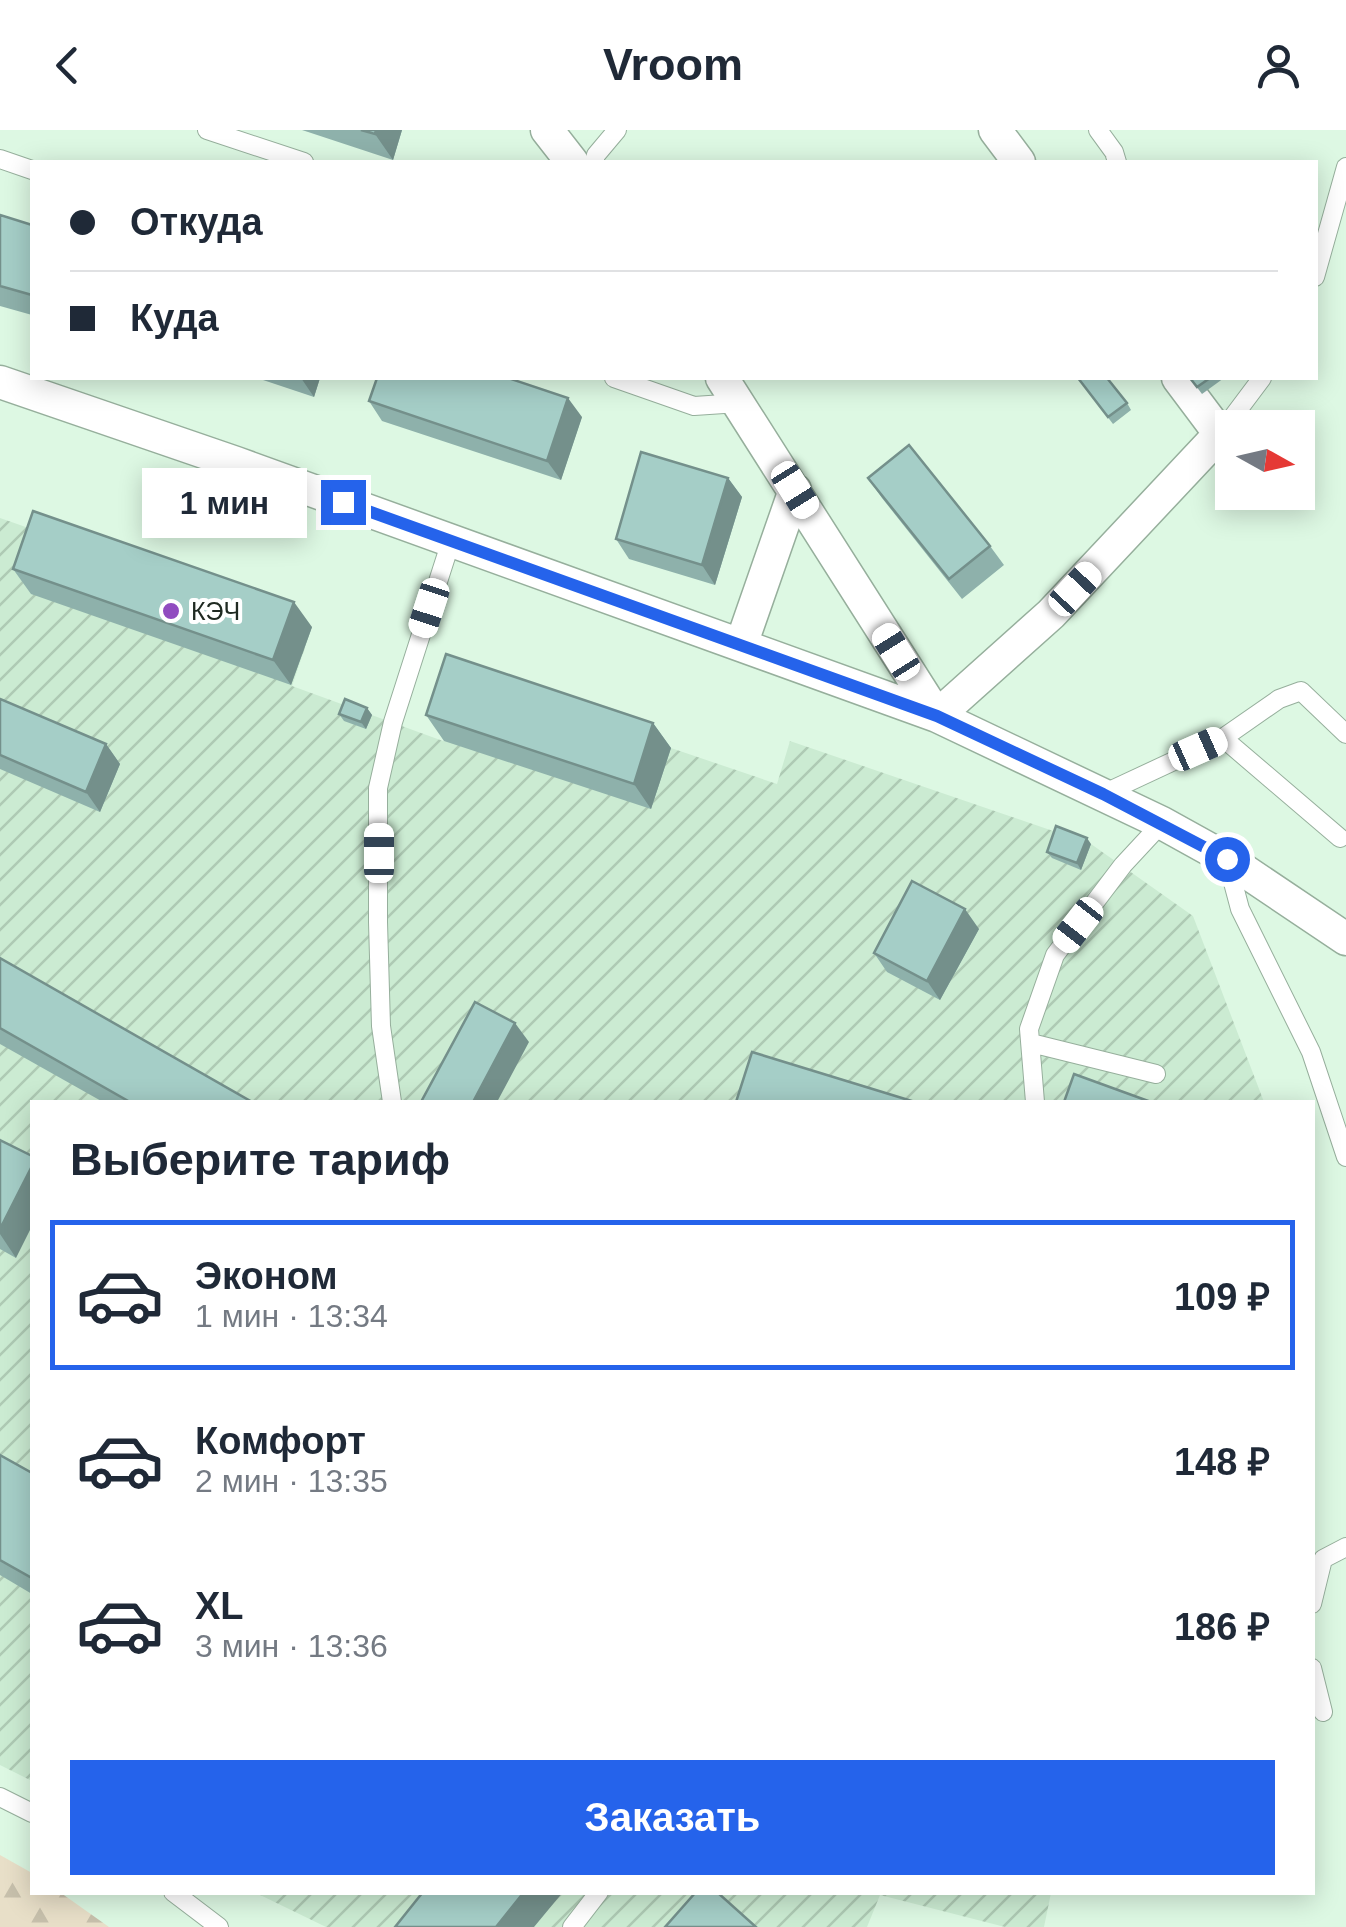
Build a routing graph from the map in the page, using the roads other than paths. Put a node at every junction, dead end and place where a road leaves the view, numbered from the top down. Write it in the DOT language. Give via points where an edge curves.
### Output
graph roads {
  1 [pos="207,130"];
  2 [pos="547,130"];
  3 [pos="617,130"];
  4 [pos="996,130"];
  5 [pos="1098,130"];
  6 [pos="0,159"];
  7 [pos="298,160"];
  8 [pos="570,160"];
  9 [pos="595,160"];
  10 [pos="1018,160"];
  11 [pos="1116,160"];
  12 [pos="1346,167"];
  13 [pos="30,169"];
  14 [pos="1318,266"];
  15 [pos="620,380"];
  16 [pos="1180,380"];
  17 [pos="1260,380"];
  18 [pos="0,382"];
  19 [pos="731,390"];
  20 [pos="1238,410"];
  21 [pos="1215,427"];
  22 [pos="1215,439"];
  23 [pos="795,490"];
  24 [pos="451,541"];
  25 [pos="741,645"];
  26 [pos="937,716"];
  27 [pos="1346,734"];
  28 [pos="1223,738"];
  29 [pos="1103,794"];
  30 [pos="1162,823"];
  31 [pos="1340,838"];
  32 [pos="1227,859"];
  33 [pos="1346,938"];
  34 [pos="1030,1043"];
  35 [pos="1156,1074"];
  36 [pos="392,1100"];
  37 [pos="1035,1100"];
  38 [pos="1346,1157"];
  39 [pos="1346,1547"];
  40 [pos="1315,1590"];
  41 [pos="1315,1680"];
  42 [pos="1323,1712"];
  43 [pos="0,1796"];
  44 [pos="30,1812"];
  45 [pos="177,1895"];
  46 [pos="597,1895"];
  47 [pos="219,1927"];
  48 [pos="572,1927"];
  1 -- 7 [label="lane"];
  2 -- 8 [label="street"];
  3 -- 9 [label="lane"];
  4 -- 10 [label="street"];
  5 -- 11 [label="lane"];
  6 -- 13 [label="lane"];
  12 -- 14 [label="lane"];
  15 -- 19 [label="lane" via="694,406"];
  16 -- 21 [label="street"];
  17 -- 20 [label="lane"];
  18 -- 24 [label="street"];
  19 -- 23 [label="street"];
  22 -- 26 [label="street" via="1051,614"];
  23 -- 25 [label="street"];
  23 -- 26 [label="street"];
  24 -- 25 [label="street"];
  24 -- 36 [label="lane" via="378,788 381,1009"];
  25 -- 26 [label="street"];
  26 -- 29 [label="street"];
  27 -- 28 [label="lane" via="1301,691"];
  28 -- 29 [label="lane"];
  28 -- 31 [label="lane"];
  29 -- 30 [label="street"];
  30 -- 32 [label="street"];
  30 -- 34 [label="lane" via="1055,955"];
  32 -- 33 [label="street"];
  32 -- 38 [label="lane" via="1240,909 1311,1052"];
  34 -- 35 [label="lane"];
  34 -- 37 [label="lane"];
  39 -- 40 [label="lane" via="1322,1559"];
  41 -- 42 [label="lane"];
  43 -- 44 [label="lane"];
  45 -- 47 [label="lane"];
  46 -- 48 [label="lane"];
}
